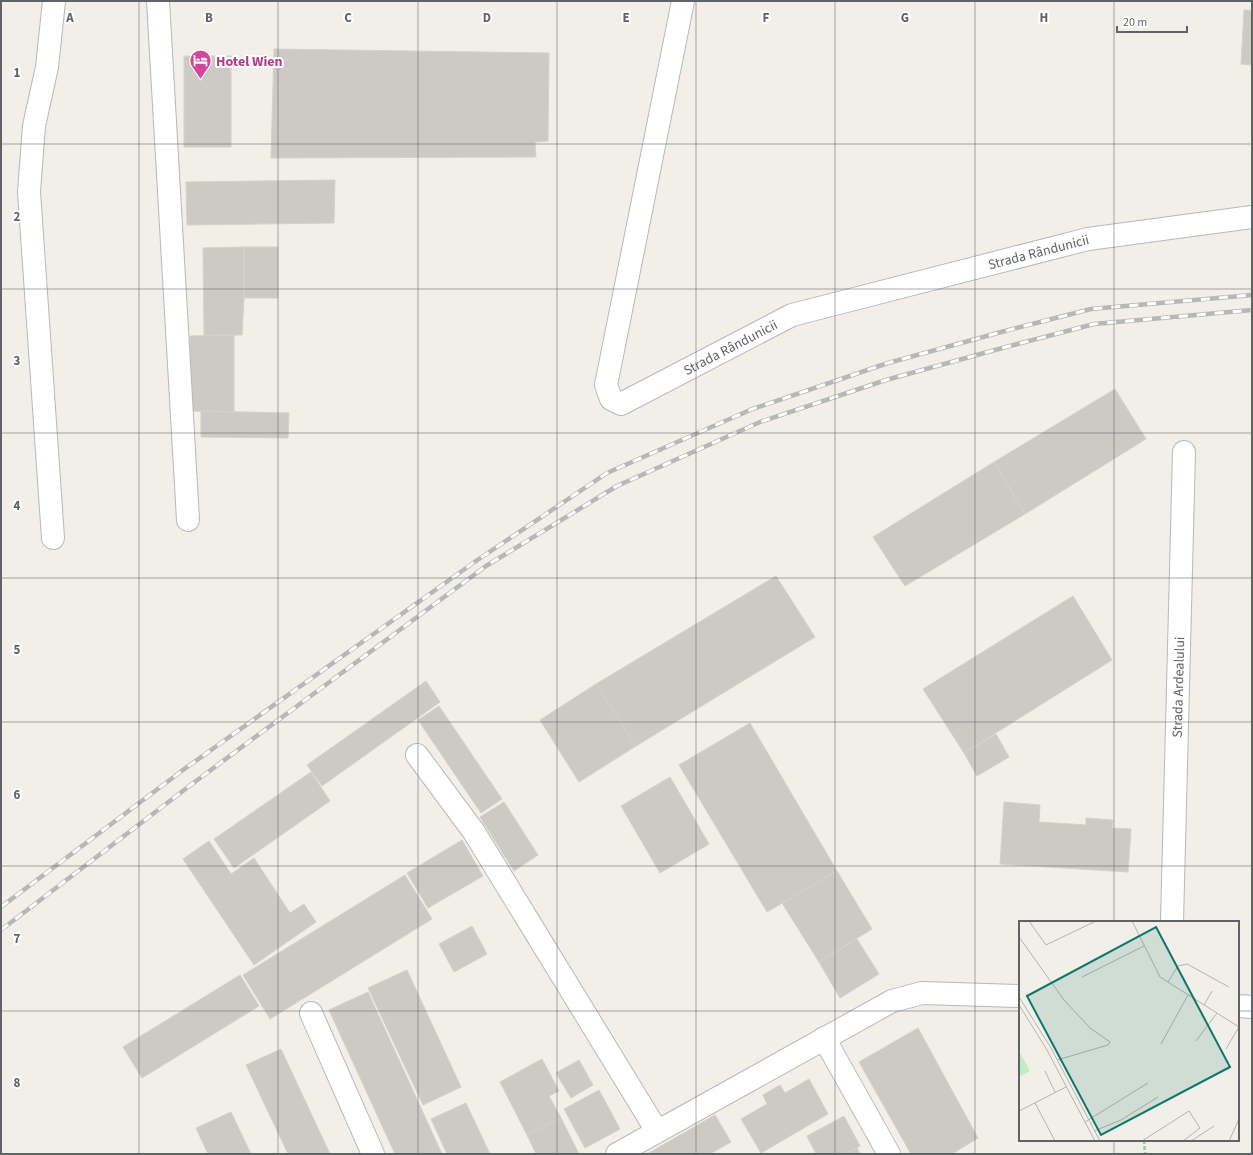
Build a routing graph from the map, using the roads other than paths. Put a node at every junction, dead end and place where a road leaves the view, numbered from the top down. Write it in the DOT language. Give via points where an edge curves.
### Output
graph roads {
  1 [pos="54,1"];
  2 [pos="158,1"];
  3 [pos="683,1"];
  4 [pos="1252,217"];
  5 [pos="1184,452"];
  6 [pos="188,520"];
  7 [pos="53,538"];
  8 [pos="417,755"];
  9 [pos="1172,921"];
  10 [pos="1019,996"];
  11 [pos="1239,1006"];
  12 [pos="1252,1007"];
  13 [pos="311,1013"];
  14 [pos="824,1038"];
  15 [pos="657,1131"];
  16 [pos="373,1154"];
  17 [pos="617,1154"];
  18 [pos="889,1154"];
  1 -- 7 [label="street" via="47,67 34,126 29,192"];
  2 -- 6 [label="street"];
  3 -- 4 [label="street, Strada Rândunicii" via="606,385 611,399 621,404 792,314 1088,239"];
  5 -- 9 [label="street, Strada Ardealului"];
  8 -- 15 [label="street" via="474,832"];
  10 -- 14 [label="street" via="922,993 892,1001"];
  11 -- 12 [label="street"];
  13 -- 16 [label="street"];
  14 -- 15 [label="street"];
  14 -- 18 [label="street"];
  15 -- 17 [label="street"];
}
